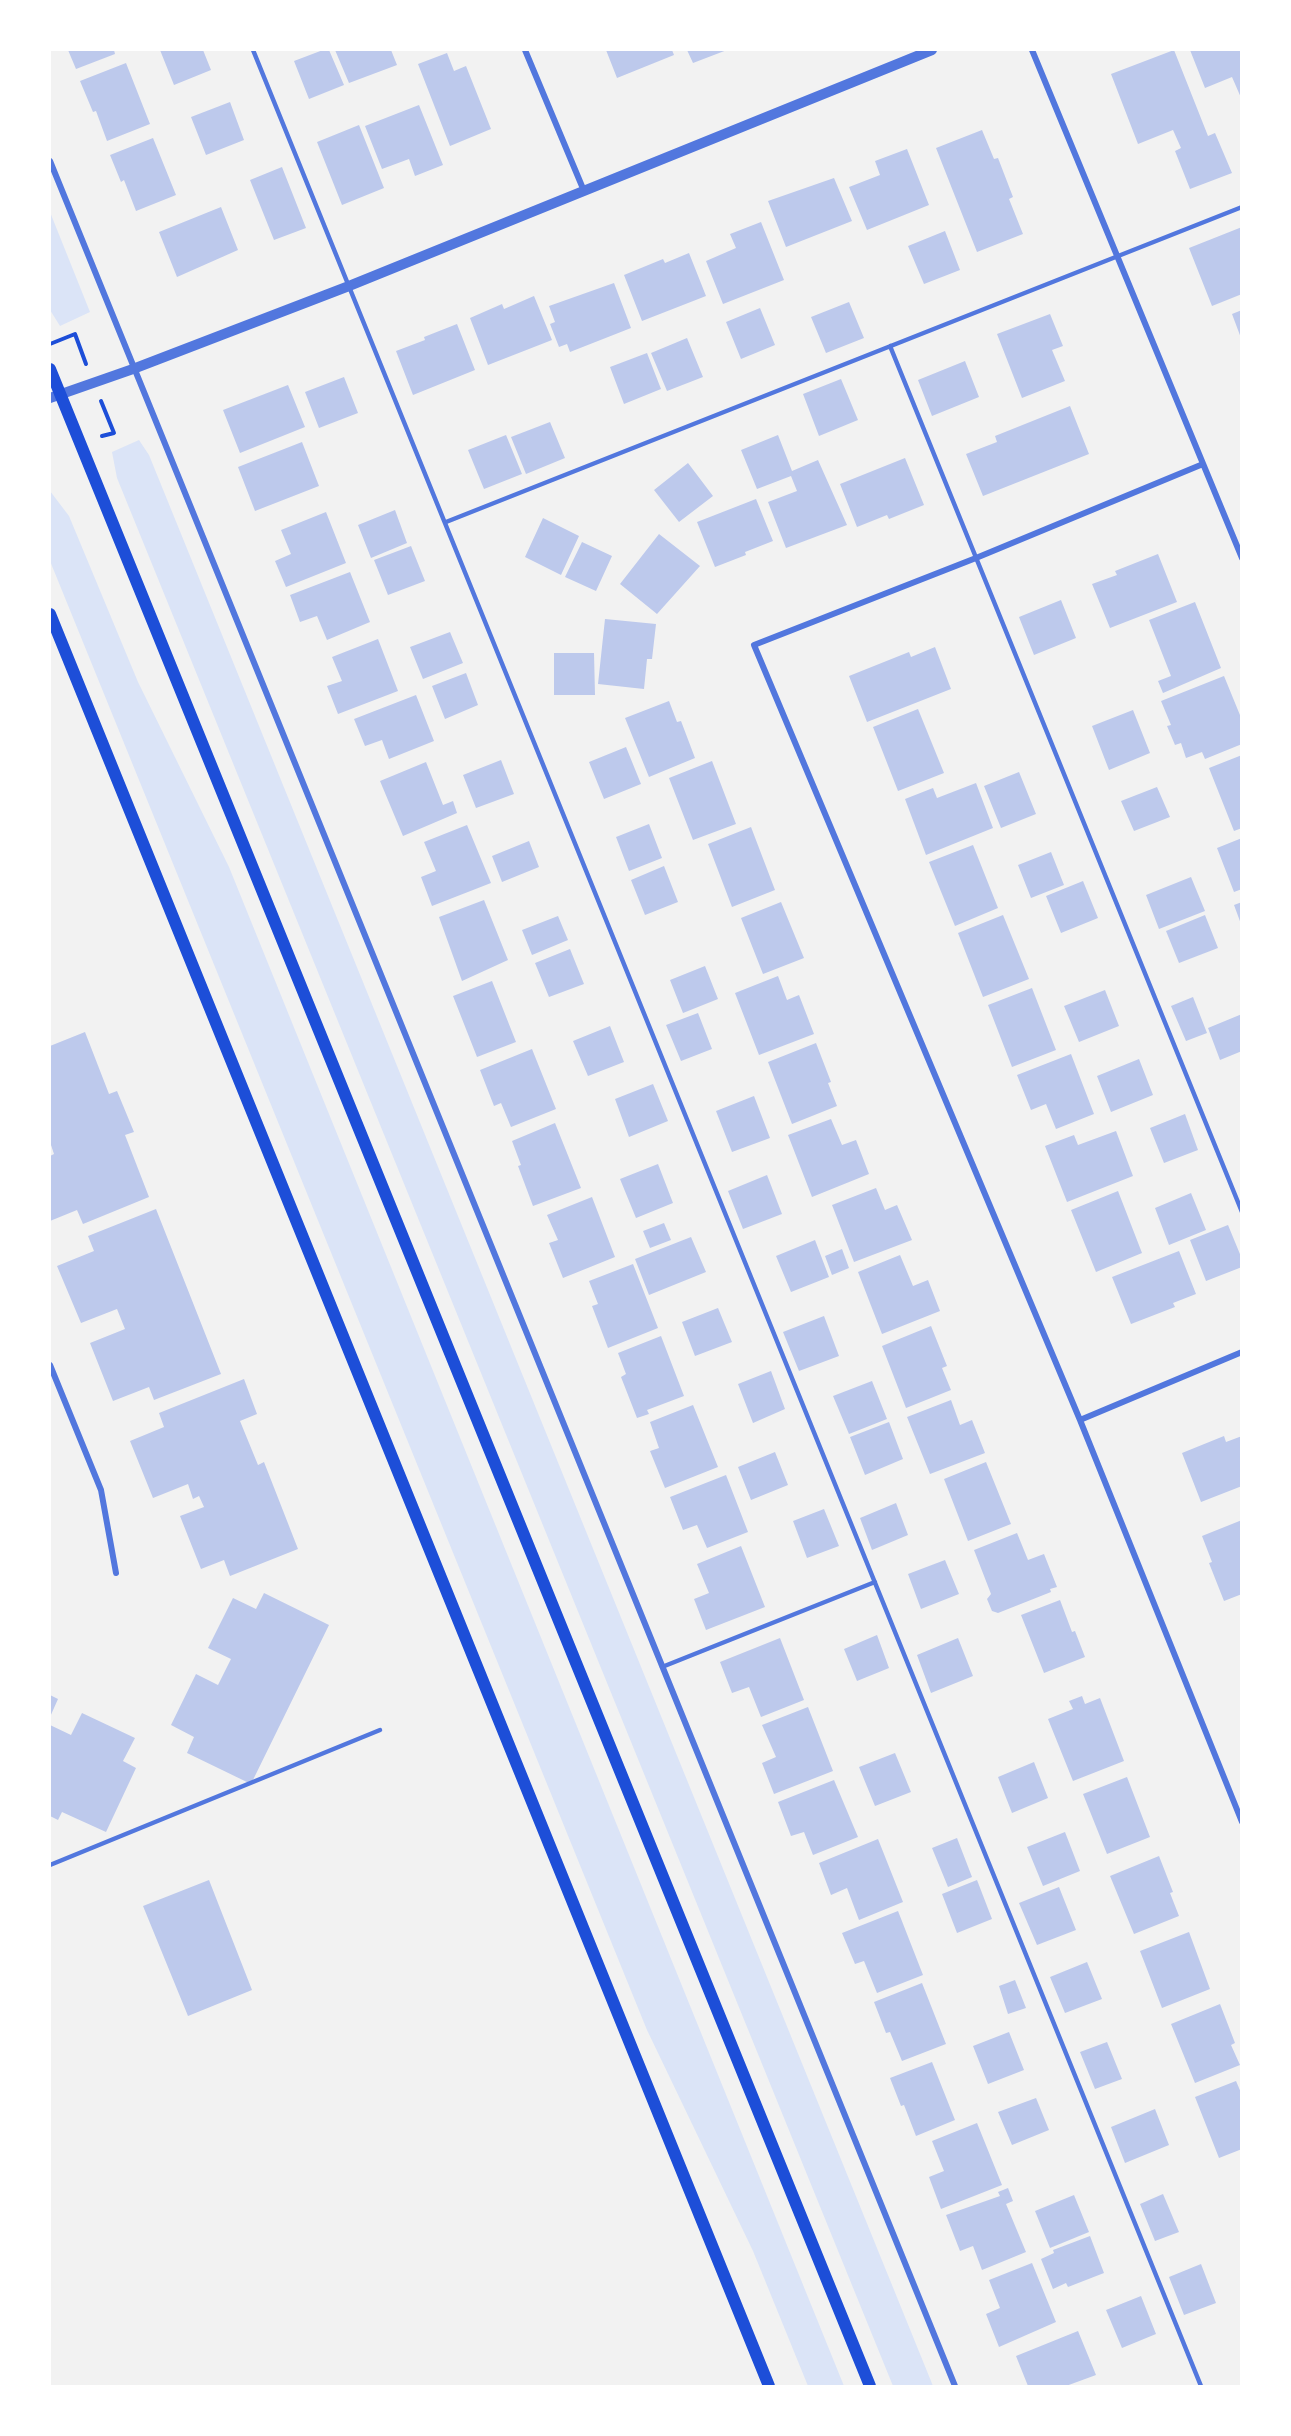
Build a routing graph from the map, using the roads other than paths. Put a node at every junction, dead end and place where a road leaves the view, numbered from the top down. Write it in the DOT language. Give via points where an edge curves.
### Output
graph roads {
  1 [pos="253,50"];
  2 [pos="525,50"];
  3 [pos="932,50"];
  4 [pos="1032,50"];
  5 [pos="50,161"];
  6 [pos="584,191"];
  7 [pos="1242,207"];
  8 [pos="1117,256"];
  9 [pos="349,286"];
  10 [pos="890,346"];
  11 [pos="50,369"];
  12 [pos="133,369"];
  13 [pos="54,396"];
  14 [pos="1203,464"];
  15 [pos="446,522"];
  16 [pos="976,558"];
  17 [pos="1242,558"];
  18 [pos="50,614"];
  19 [pos="1242,1212"];
  20 [pos="1242,1352"];
  21 [pos="50,1365"];
  22 [pos="1080,1420"];
  23 [pos="116,1574"];
  24 [pos="875,1582"];
  25 [pos="662,1667"];
  26 [pos="380,1730"];
  27 [pos="1242,1822"];
  28 [pos="50,1865"];
  29 [pos="769,2386"];
  30 [pos="870,2386"];
  31 [pos="955,2386"];
  32 [pos="1201,2386"];
  1 -- 9 [label="lane"];
  2 -- 6 [label="street"];
  3 -- 6 [label="street"];
  4 -- 8 [label="street"];
  5 -- 12 [label="street"];
  6 -- 9 [label="street"];
  7 -- 8 [label="lane"];
  8 -- 10 [label="lane"];
  8 -- 14 [label="street"];
  9 -- 12 [label="street"];
  9 -- 15 [label="lane"];
  10 -- 15 [label="lane"];
  10 -- 16 [label="lane"];
  11 -- 13 [label="main road"];
  12 -- 13 [label="street"];
  12 -- 25 [label="street"];
  13 -- 30 [label="main road"];
  14 -- 16 [label="street"];
  14 -- 17 [label="street"];
  15 -- 24 [label="lane"];
  16 -- 19 [label="lane"];
  16 -- 22 [label="street" via="754,645"];
  18 -- 29 [label="main road"];
  20 -- 22 [label="street"];
  21 -- 23 [label="street" via="101,1490"];
  22 -- 27 [label="street"];
  24 -- 25 [label="lane"];
  24 -- 32 [label="lane"];
  25 -- 31 [label="street"];
  26 -- 28 [label="lane"];
}
